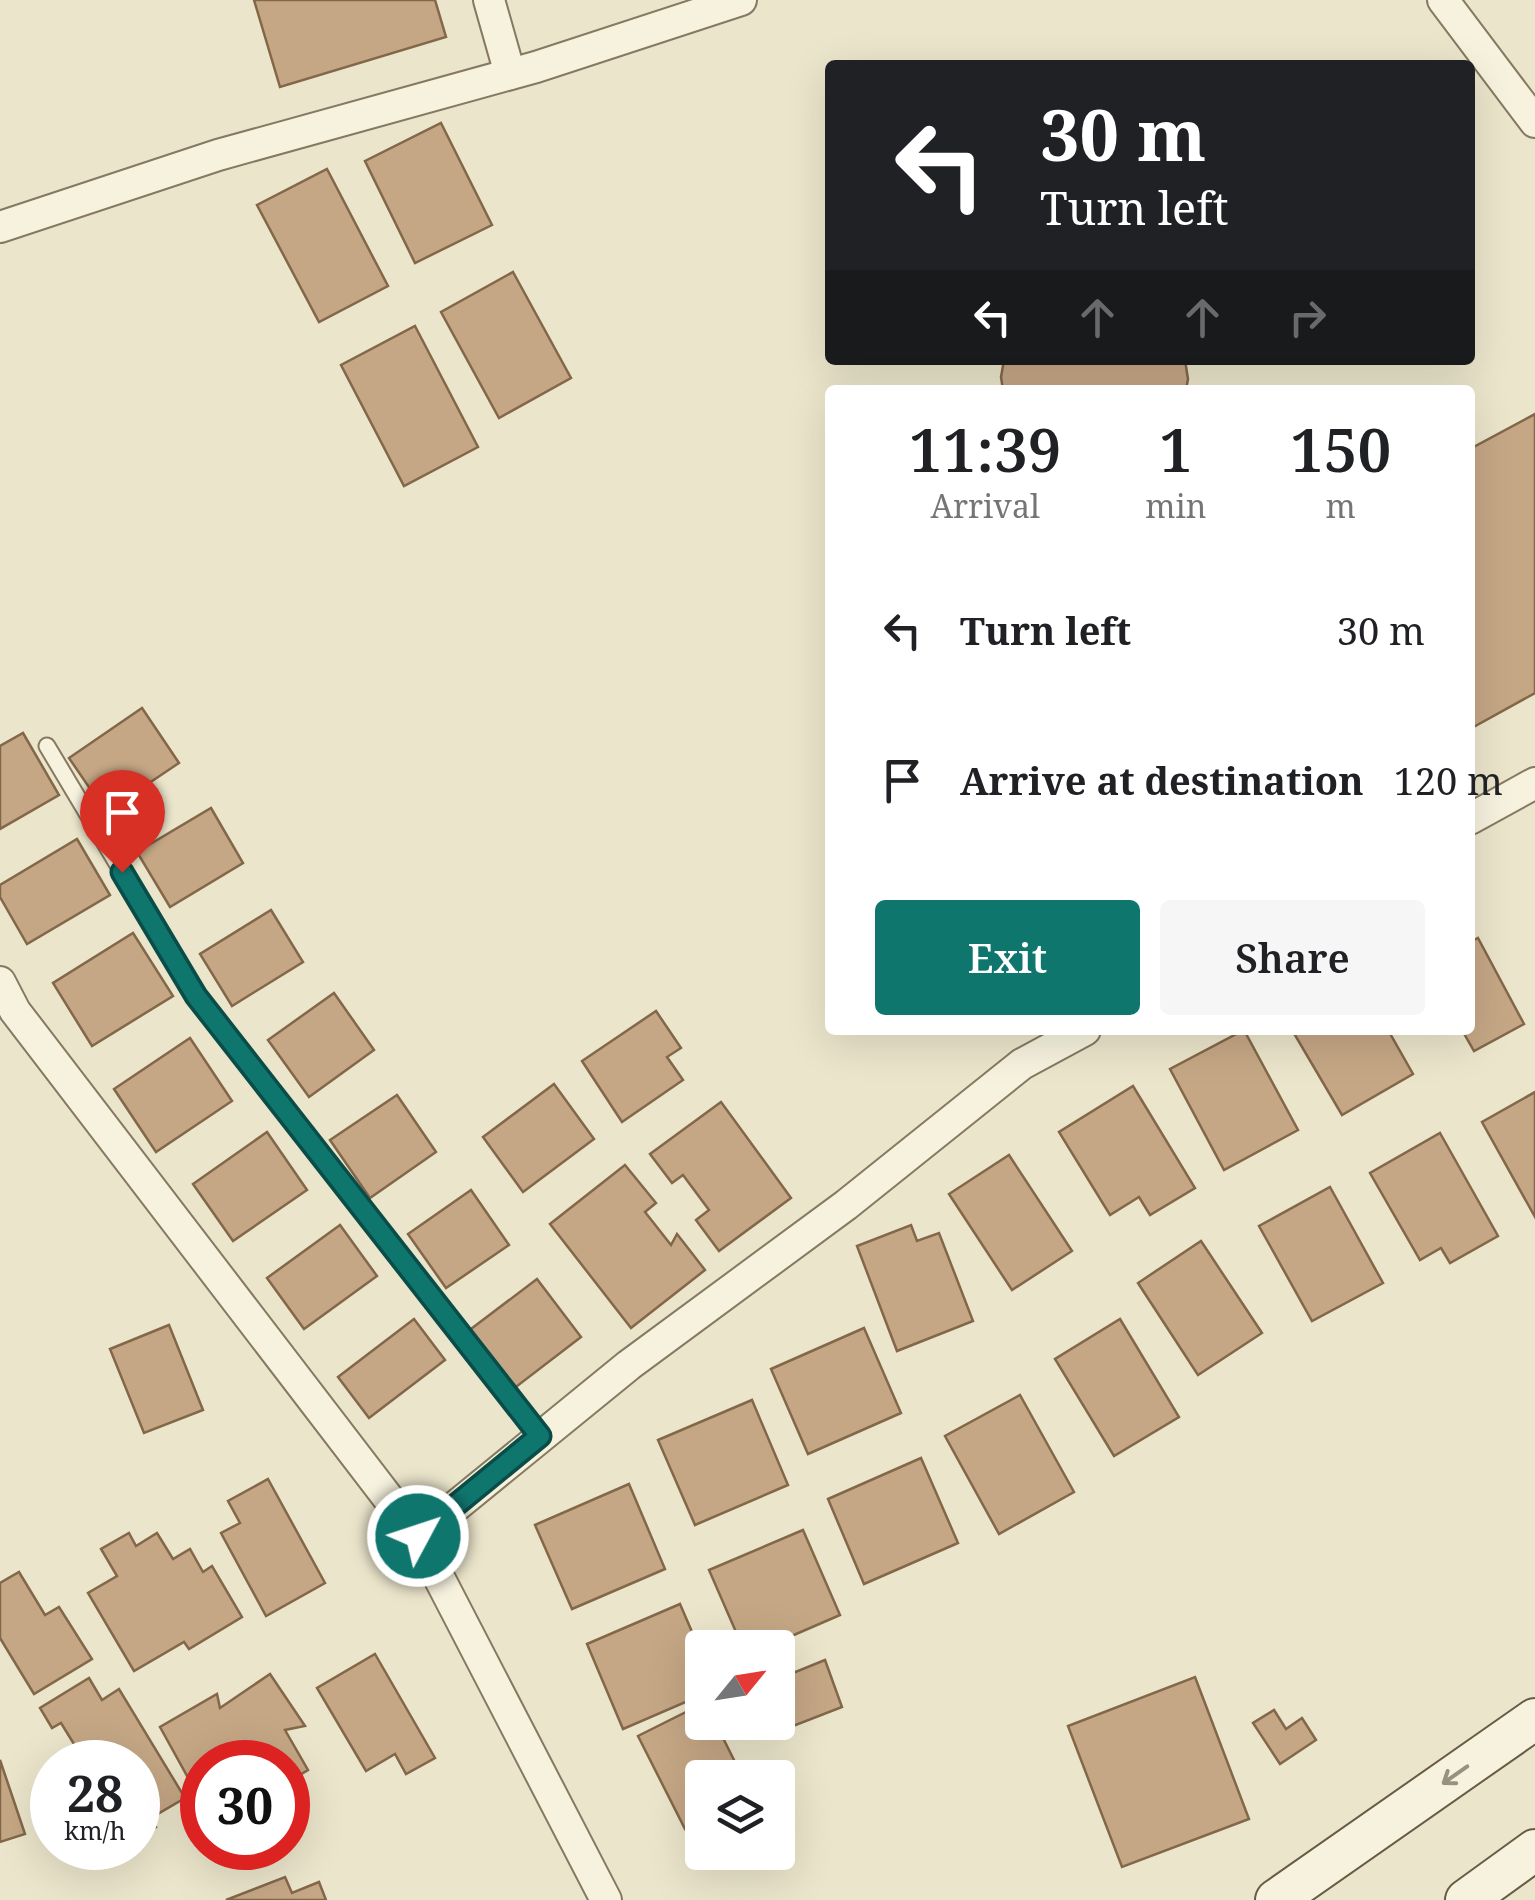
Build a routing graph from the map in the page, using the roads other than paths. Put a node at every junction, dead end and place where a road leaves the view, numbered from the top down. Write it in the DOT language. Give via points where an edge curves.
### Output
graph roads {
  1 [pos="489,0"];
  2 [pos="742,0"];
  3 [pos="1443,0"];
  4 [pos="510,74"];
  5 [pos="1535,122"];
  6 [pos="0,226"];
  7 [pos="47,746"];
  8 [pos="1535,782"];
  9 [pos="1475,815"];
  10 [pos="0,982"];
  11 [pos="7,1013"];
  12 [pos="1076,1035"];
  13 [pos="540,1436"];
  14 [pos="418,1536"];
  15 [pos="1535,1719"];
  16 [pos="1535,1850"];
  17 [pos="606,1900"];
  18 [pos="1276,1900"];
  19 [pos="1466,1900"];
  1 -- 4 [label="street"];
  2 -- 4 [label="street"];
  3 -- 5 [label="street"];
  4 -- 6 [label="street" via="218,155"];
  7 -- 13 [label="lane" via="196,996"];
  8 -- 9 [label="street"];
  10 -- 11 [label="street"];
  11 -- 14 [label="street"];
  12 -- 13 [label="street" via="1022,1064"];
  13 -- 14 [label="street"];
  14 -- 17 [label="street"];
  15 -- 18 [label="main road, one-way"];
  16 -- 19 [label="main road"];
}
